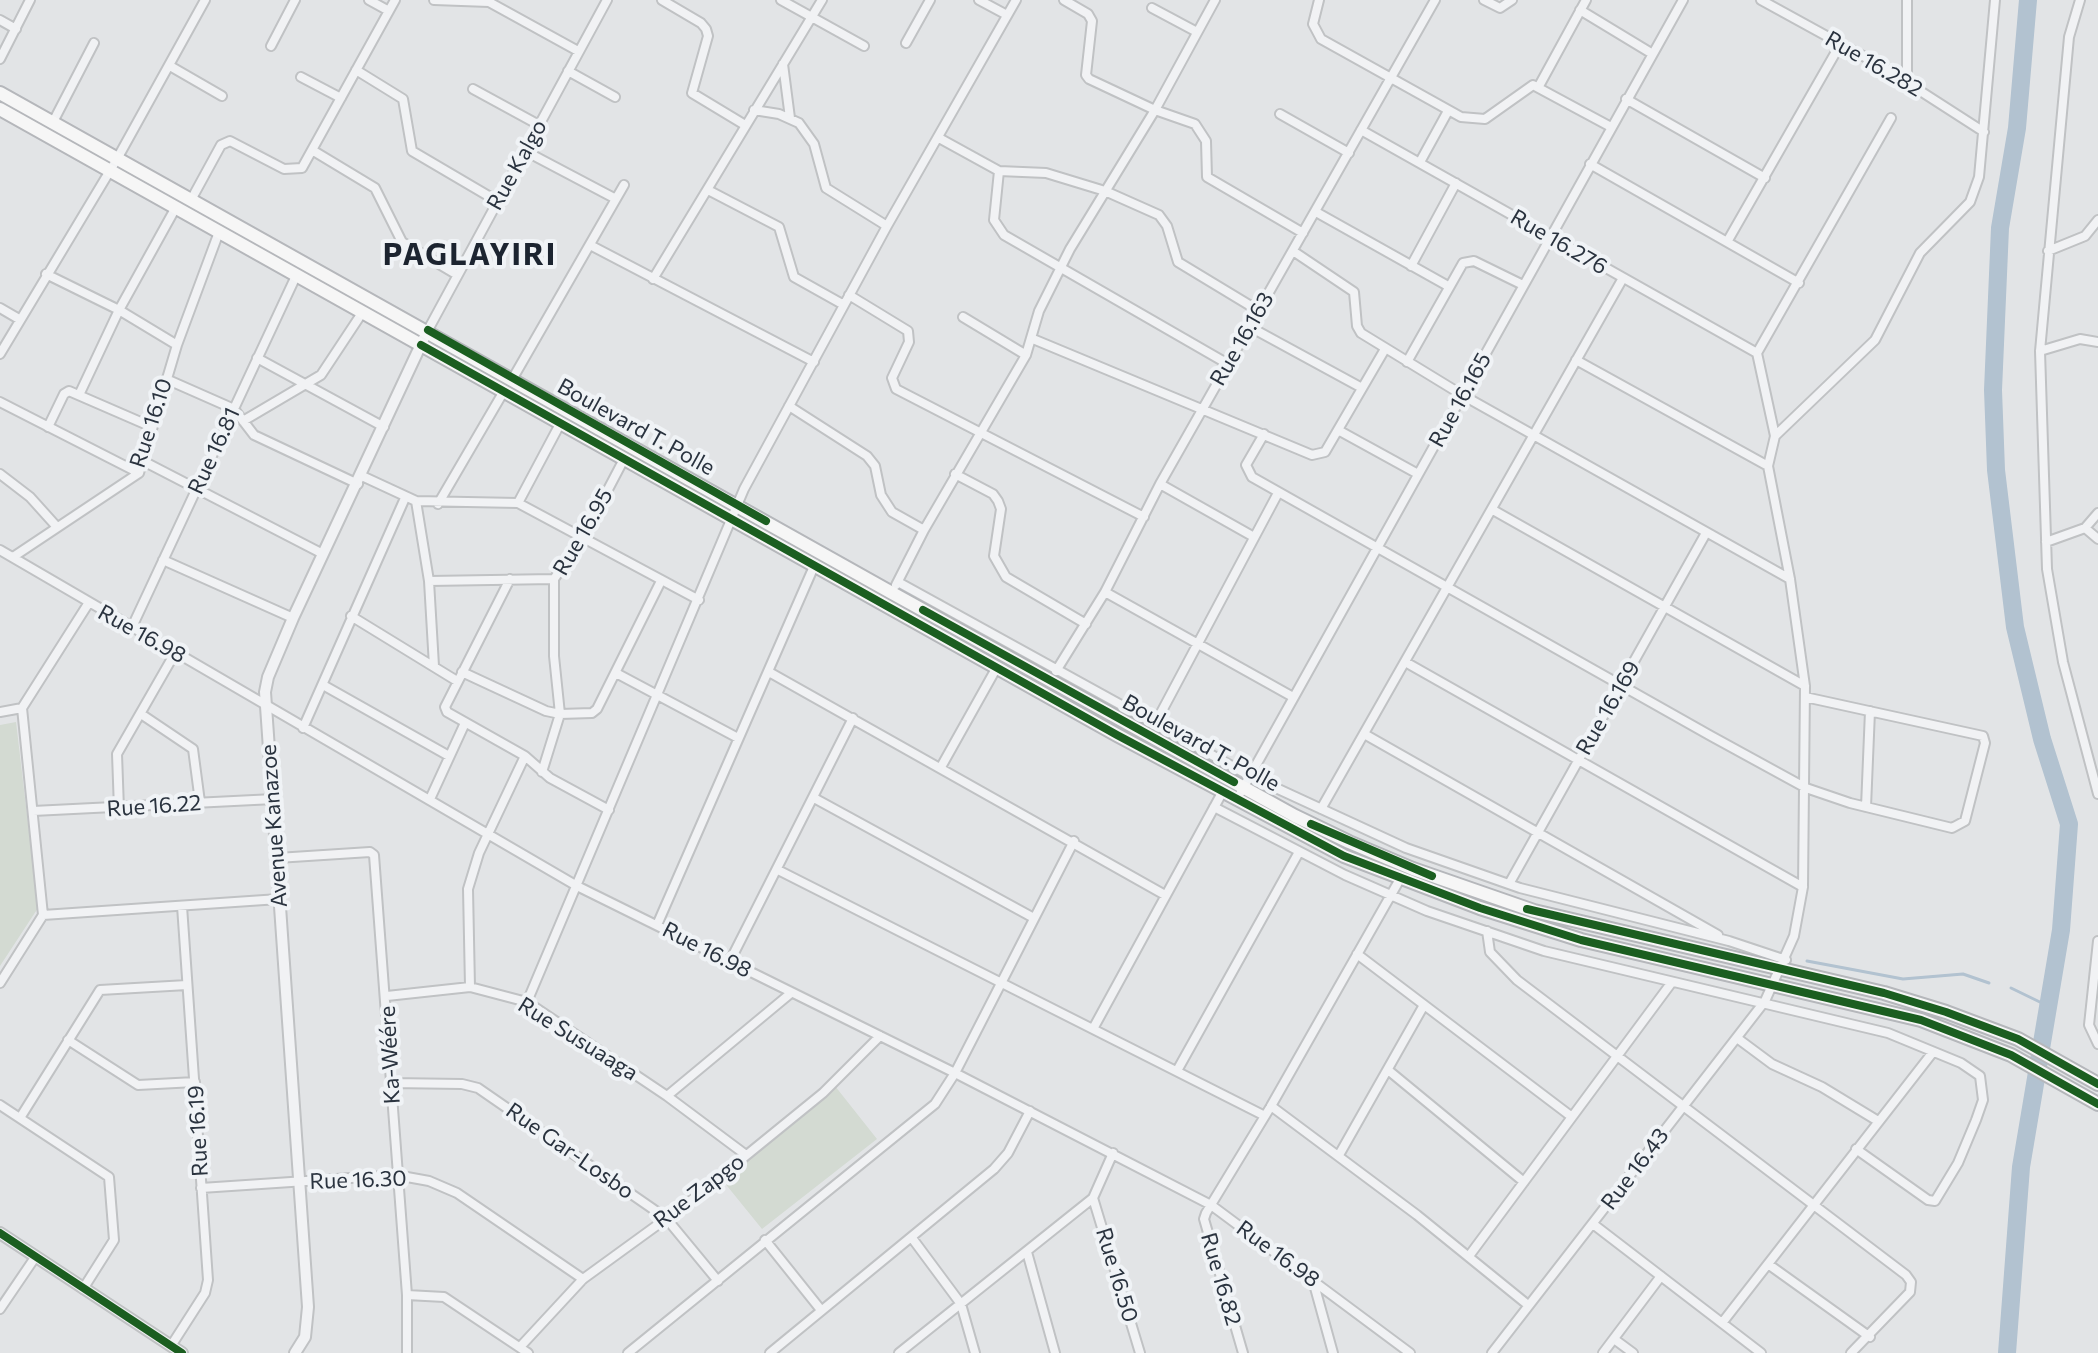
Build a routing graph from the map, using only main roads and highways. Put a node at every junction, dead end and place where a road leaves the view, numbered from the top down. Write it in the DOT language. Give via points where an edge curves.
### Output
graph roads {
  1 [pos="0,93"];
  2 [pos="0,109"];
  3 [pos="1243,788"];
  4 [pos="2098,1084"];
  5 [pos="2098,1104"];
  1 -- 3 [label="highway, Boulevard T. Polle" via="738,505 1054,674"];
  2 -- 3 [label="highway, Boulevard T. Polle" via="1043,693 1223,791"];
  3 -- 4 [label="highway, Boulevard T. Polle" via="1349,842 1492,898 1577,923 1784,966 1884,993 2018,1039"];
  3 -- 5 [label="highway, Boulevard T. Polle" via="1344,856 1400,879 1581,940 1921,1020 2011,1055"];
}
